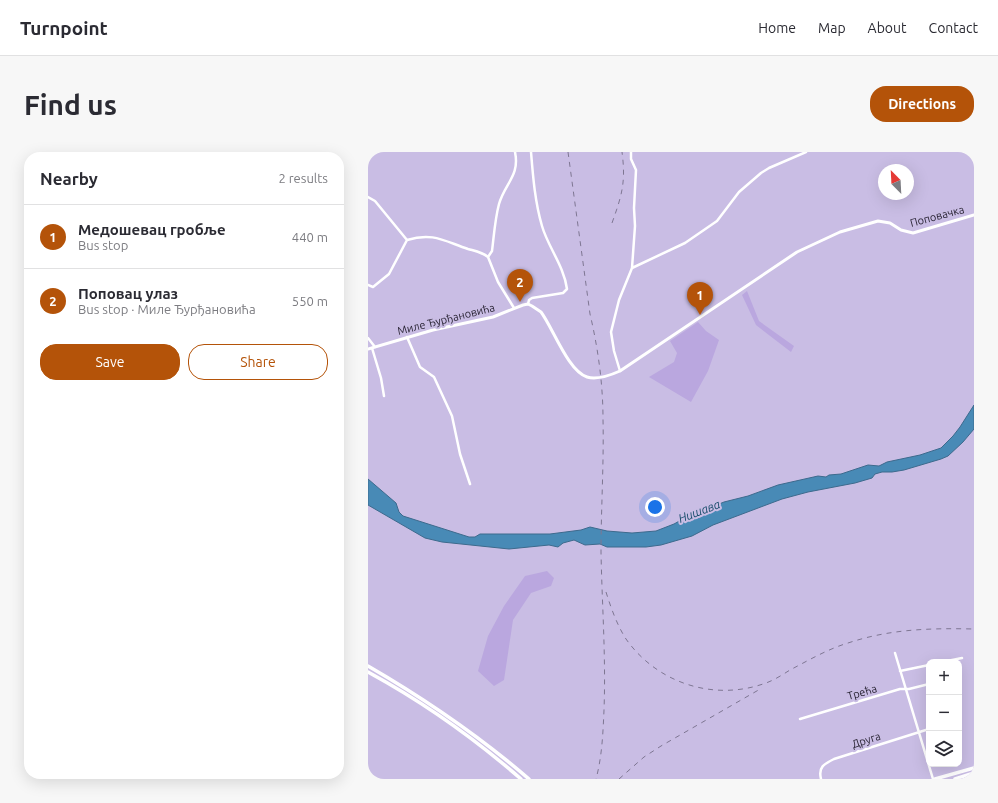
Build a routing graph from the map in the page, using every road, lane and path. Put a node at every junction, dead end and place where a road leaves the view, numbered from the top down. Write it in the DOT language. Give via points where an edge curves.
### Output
graph roads {
  1 [pos="516,152"];
  2 [pos="531,152"];
  3 [pos="631,152"];
  4 [pos="806,152"];
  5 [pos="368,197"];
  6 [pos="974,216"];
  7 [pos="407,240"];
  8 [pos="488,257"];
  9 [pos="632,268"];
  10 [pos="368,285"];
  11 [pos="528,304"];
  12 [pos="514,308"];
  13 [pos="407,337"];
  14 [pos="368,338"];
  15 [pos="372,348"];
  16 [pos="620,371"];
  17 [pos="384,396"];
  18 [pos="470,484"];
  19 [pos="895,653"];
  20 [pos="962,658"];
  21 [pos="957,659"];
  22 [pos="368,666"];
  23 [pos="926,666"];
  24 [pos="900,671"];
  25 [pos="368,672"];
  26 [pos="926,685"];
  27 [pos="905,689"];
  28 [pos="800,718"];
  29 [pos="926,731"];
  30 [pos="918,733"];
  31 [pos="974,768"];
  32 [pos="974,773"];
  33 [pos="521,779"];
  34 [pos="529,779"];
  35 [pos="821,779"];
  36 [pos="934,779"];
  37 [pos="955,779"];
  1 -- 8 [label="street" via="517,166 499,205 492,251"];
  2 -- 11 [label="street" via="542,227 556,256 567,289 563,293 532,298"];
  3 -- 9 [label="street" via="631,160 636,170"];
  4 -- 9 [label="street" via="761,173 739,192 717,221 685,243"];
  5 -- 7 [label="street" via="375,201"];
  6 -- 16 [label="street, Поповачка" via="917,233 905,232 882,221 840,232 803,249"];
  7 -- 8 [label="street" via="425,236 440,238"];
  7 -- 10 [label="street" via="389,274 373,287"];
  8 -- 12 [label="street" via="498,282"];
  9 -- 16 [label="street" via="619,300 611,332"];
  11 -- 12 [label="street, Миле Ђурђановића"];
  11 -- 16 [label="street" via="541,312 576,371 588,377 610,375"];
  12 -- 13 [label="street, Миле Ђурђановића" via="484,320"];
  13 -- 15 [label="street, Миле Ђурђановића"];
  13 -- 18 [label="street" via="420,367 434,376 452,416"];
  14 -- 15 [label="street"];
  15 -- 17 [label="street" via="382,378"];
  19 -- 24 [label="street"];
  20 -- 21 [label="street"];
  22 -- 34 [label="main road" via="450,717"];
  23 -- 24 [label="street"];
  24 -- 27 [label="street"];
  25 -- 33 [label="main road" via="451,724"];
  26 -- 27 [label="street, Трећа"];
  27 -- 28 [label="street, Трећа"];
  27 -- 30 [label="street"];
  29 -- 30 [label="street, Друга"];
  30 -- 35 [label="street, Друга" via="834,759 821,768"];
  30 -- 36 [label="street"];
  31 -- 36 [label="main road"];
  32 -- 37 [label="main road"];
}
